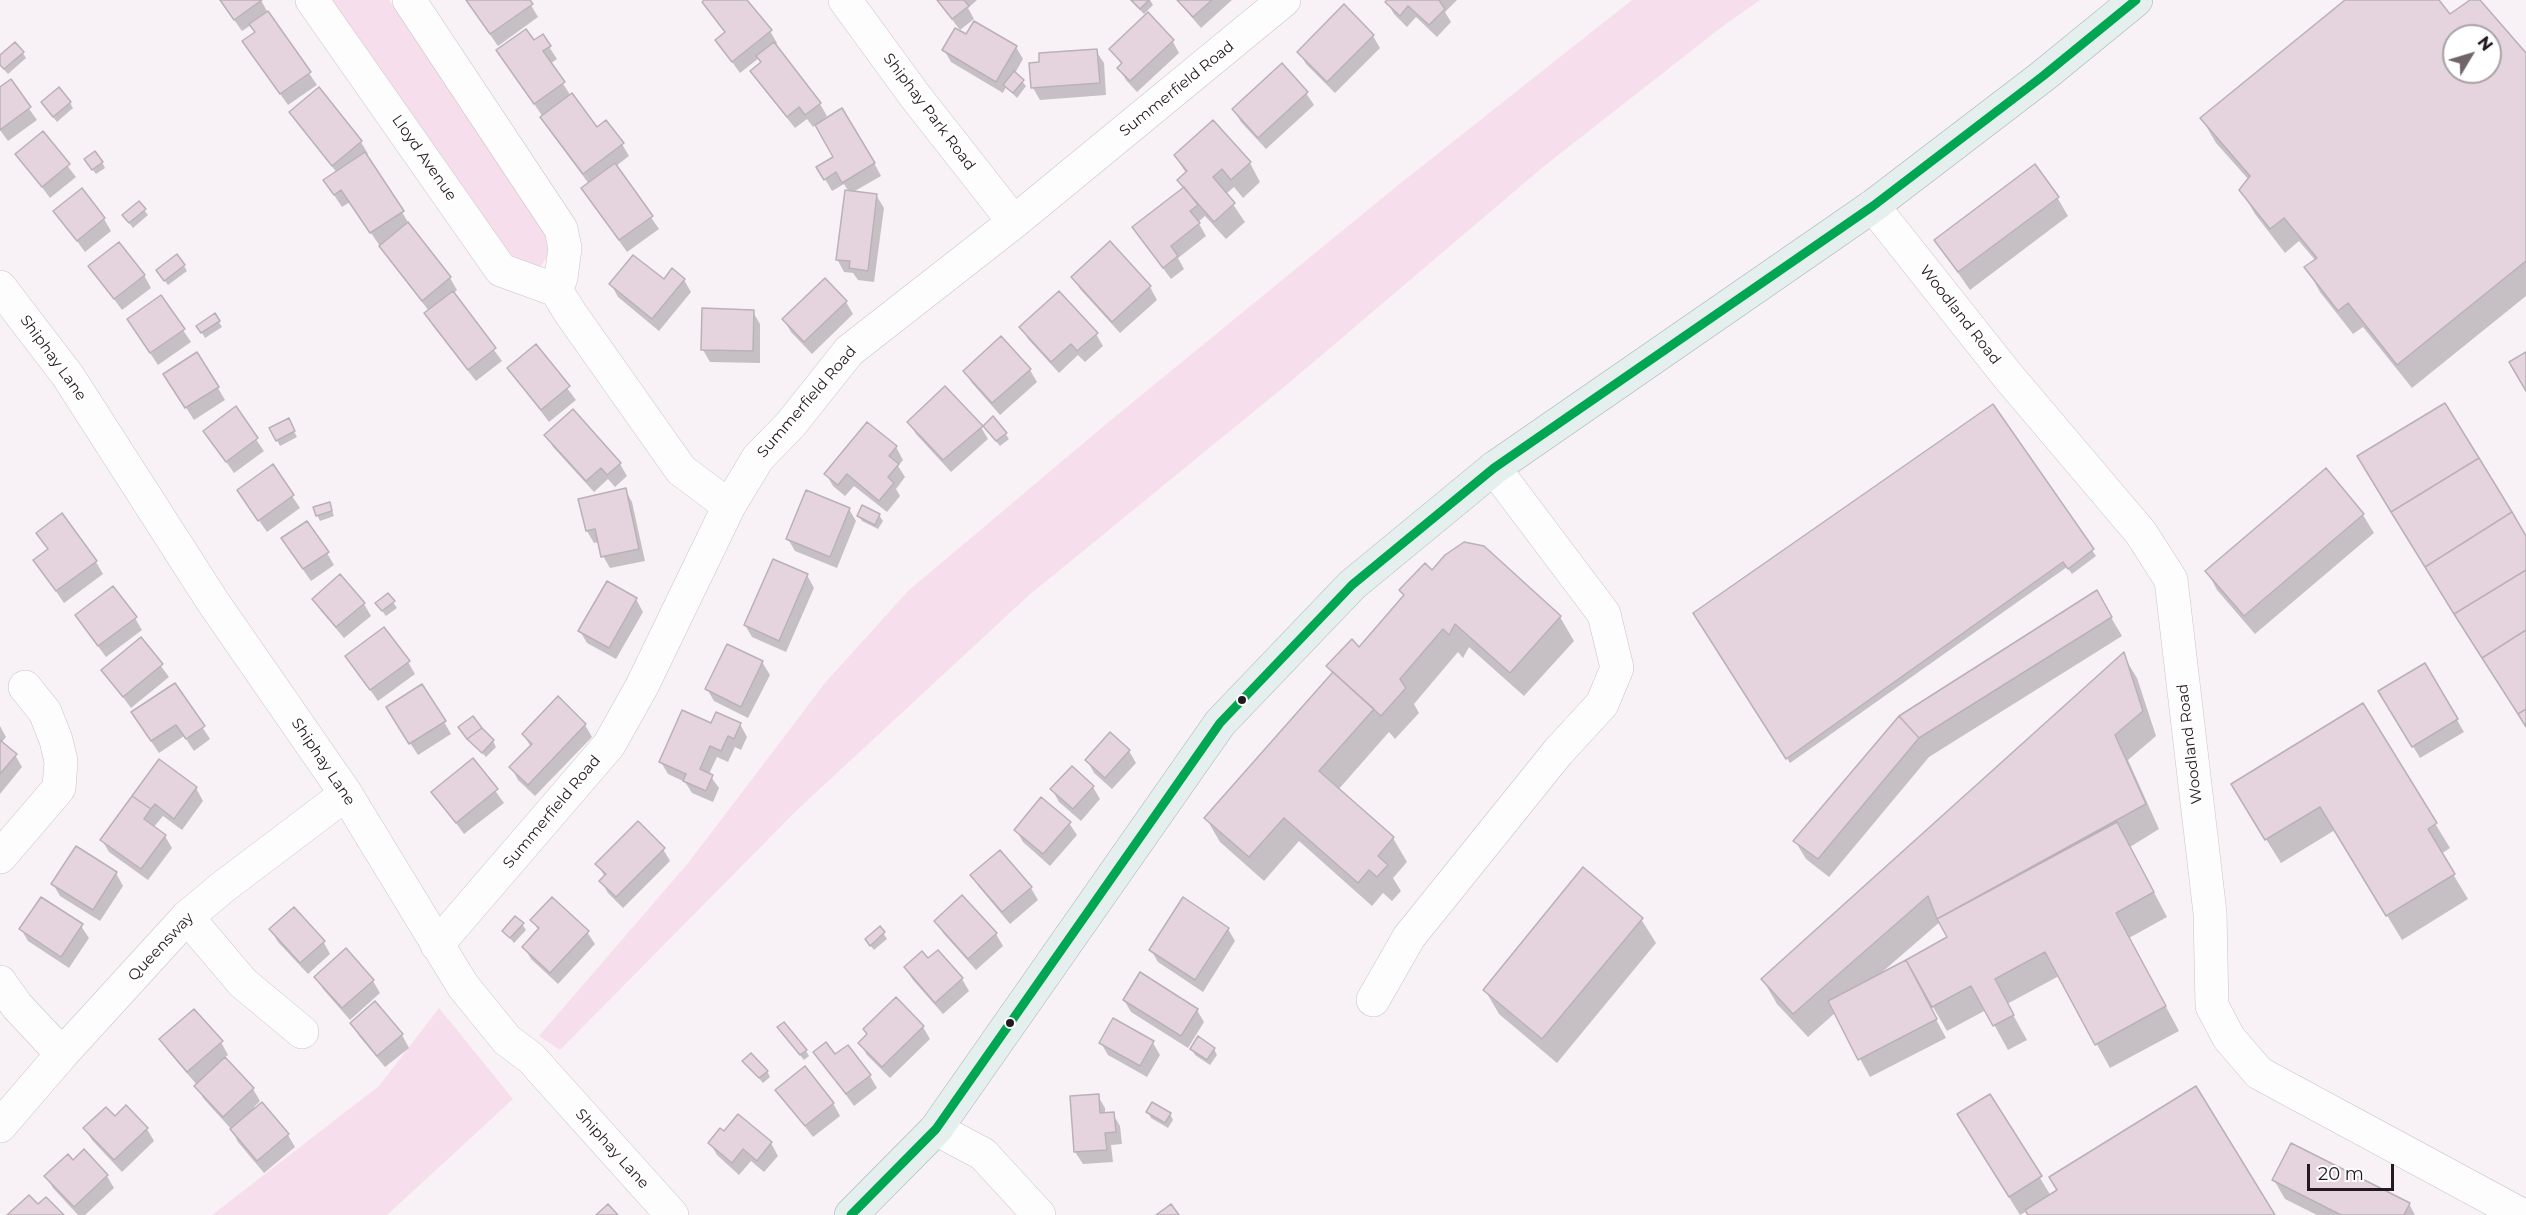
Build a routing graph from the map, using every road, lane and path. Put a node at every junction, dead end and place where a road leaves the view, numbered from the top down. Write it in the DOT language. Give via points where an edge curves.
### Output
graph roads {
  1 [pos="312,0"];
  2 [pos="409,0"];
  3 [pos="845,0"];
  4 [pos="1284,0"];
  5 [pos="2129,5"];
  6 [pos="1873,206"];
  7 [pos="1014,222"];
  8 [pos="0,287"];
  9 [pos="556,290"];
  10 [pos="1494,468"];
  11 [pos="729,506"];
  12 [pos="25,687"];
  13 [pos="346,794"];
  14 [pos="0,857"];
  15 [pos="187,917"];
  16 [pos="437,945"];
  17 [pos="0,982"];
  18 [pos="1373,1000"];
  19 [pos="302,1032"];
  20 [pos="62,1054"];
  21 [pos="0,1126"];
  22 [pos="936,1129"];
  23 [pos="672,1215"];
  24 [pos="851,1215"];
  25 [pos="1039,1215"];
  26 [pos="2522,1215"];
  1 -- 9 [label="street, Lloyd Avenue" via="501,270"];
  2 -- 9 [label="street" via="561,229 565,248"];
  3 -- 7 [label="street, Shiphay Park Road"];
  4 -- 7 [label="street, Summerfield Road"];
  5 -- 6 [label="main road"];
  6 -- 10 [label="main road"];
  6 -- 26 [label="street, Woodland Road" via="2007,375 2141,533 2171,580 2210,913 2212,1005 2229,1038 2259,1072"];
  7 -- 11 [label="street, Summerfield Road" via="849,351 791,424 758,458"];
  8 -- 13 [label="street, Shiphay Lane" via="68,376 213,602"];
  9 -- 11 [label="street" via="681,470"];
  10 -- 18 [label="street" via="1604,614 1617,668 1602,704 1558,752 1409,937"];
  10 -- 22 [label="main road" via="1352,585 1220,723"];
  11 -- 16 [label="street, Summerfield Road" via="642,686 609,745"];
  12 -- 14 [label="street" via="45,712 56,740 61,761 59,788"];
  13 -- 15 [label="street, Queensway"];
  13 -- 16 [label="street, Shiphay Lane"];
  15 -- 19 [label="street" via="243,983"];
  15 -- 20 [label="street, Queensway"];
  16 -- 23 [label="street, Shiphay Lane" via="470,995 507,1040 531,1058"];
  17 -- 20 [label="street"];
  20 -- 21 [label="street, Queensway"];
  22 -- 24 [label="main road"];
  22 -- 25 [label="street" via="983,1154"];
}
